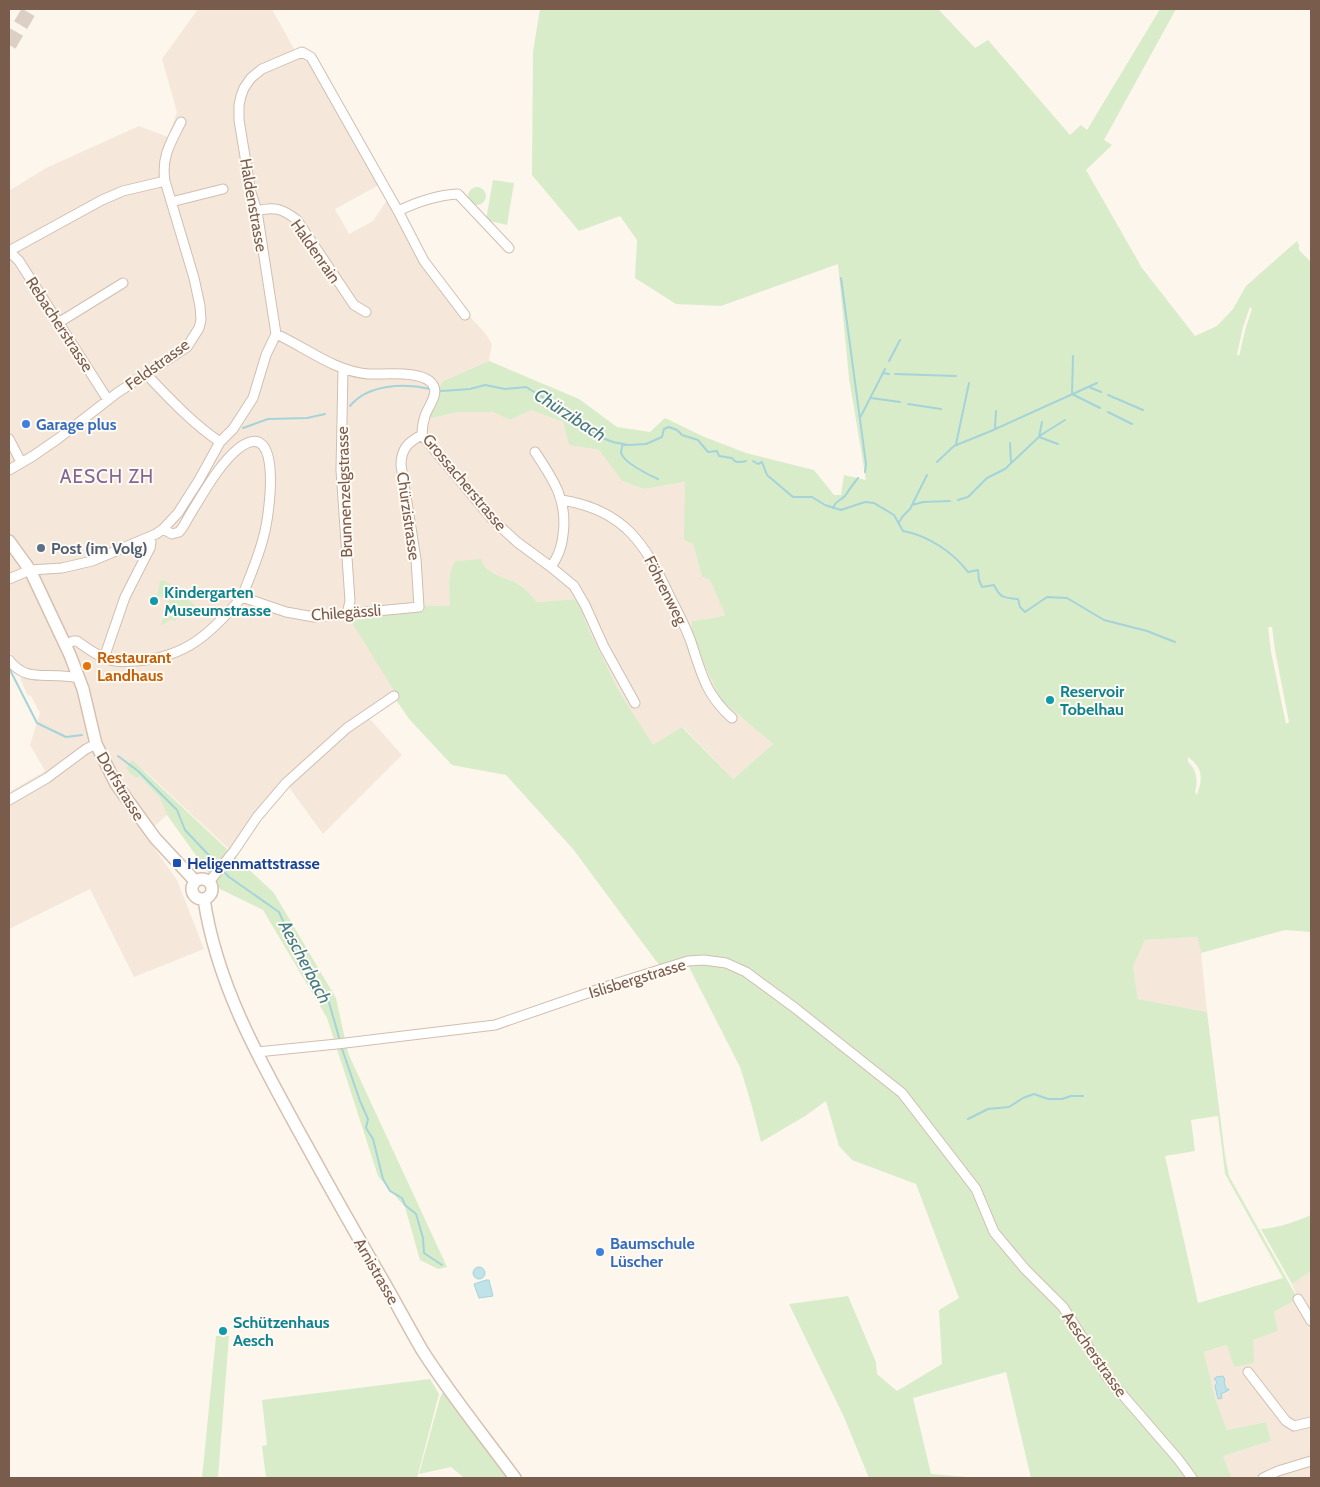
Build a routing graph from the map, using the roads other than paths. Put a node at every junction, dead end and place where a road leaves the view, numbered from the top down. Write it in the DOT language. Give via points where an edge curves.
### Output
graph roads {
  1 [pos="181,122"];
  2 [pos="165,181"];
  3 [pos="223,190"];
  4 [pos="171,202"];
  5 [pos="257,211"];
  6 [pos="398,211"];
  7 [pos="509,248"];
  8 [pos="9,251"];
  9 [pos="123,283"];
  10 [pos="366,312"];
  11 [pos="465,315"];
  12 [pos="58,323"];
  13 [pos="276,334"];
  14 [pos="343,369"];
  15 [pos="146,374"];
  16 [pos="108,400"];
  17 [pos="422,435"];
  18 [pos="9,439"];
  19 [pos="220,442"];
  20 [pos="535,452"];
  21 [pos="22,462"];
  22 [pos="9,470"];
  23 [pos="562,500"];
  24 [pos="163,529"];
  25 [pos="149,538"];
  26 [pos="9,541"];
  27 [pos="551,567"];
  28 [pos="30,570"];
  29 [pos="9,579"];
  30 [pos="242,597"];
  31 [pos="419,606"];
  32 [pos="347,614"];
  33 [pos="65,645"];
  34 [pos="104,658"];
  35 [pos="9,660"];
  36 [pos="79,677"];
  37 [pos="394,696"];
  38 [pos="635,702"];
  39 [pos="732,718"];
  40 [pos="96,744"];
  41 [pos="9,800"];
  42 [pos="195,881"];
  43 [pos="209,882"];
  44 [pos="204,899"];
  45 [pos="257,1052"];
  46 [pos="994,1232"];
  47 [pos="1298,1299"];
  48 [pos="1311,1321"];
  49 [pos="1248,1372"];
  50 [pos="1311,1422"];
  51 [pos="1311,1461"];
  52 [pos="515,1478"];
  53 [pos="1192,1478"];
  54 [pos="1263,1478"];
  1 -- 2 [label="street, Feldstrasse" via="165,155"];
  2 -- 4 [label="street, Feldstrasse"];
  2 -- 8 [label="street" via="123,191 102,200"];
  3 -- 4 [label="street"];
  4 -- 15 [label="street, Feldstrasse" via="194,278 201,320 187,347"];
  5 -- 6 [label="street, Haldenstrasse" via="238,120 241,96 251,78 262,69 302,52 314,62"];
  5 -- 10 [label="street, Haldenrain" via="275,208 297,220 354,305"];
  5 -- 13 [label="street, Haldenstrasse"];
  6 -- 7 [label="street" via="413,204 458,194"];
  6 -- 11 [label="street, Haldenstrasse" via="424,261"];
  8 -- 12 [label="street, Rebacherstrasse" via="20,261"];
  9 -- 12 [label="street"];
  12 -- 16 [label="street, Rebacherstrasse"];
  13 -- 14 [label="street, Grossacherstrasse"];
  13 -- 19 [label="street" via="253,398 233,429"];
  14 -- 17 [label="street, Grossacherstrasse" via="369,374 408,374 429,380 434,390 422,425"];
  14 -- 32 [label="street, Brunnenzelgstrasse" via="341,470 350,601"];
  15 -- 16 [label="street, Feldstrasse"];
  15 -- 19 [label="street" via="181,410"];
  16 -- 21 [label="street, Feldstrasse"];
  17 -- 27 [label="street, Grossacherstrasse" via="492,519"];
  17 -- 31 [label="street, Chürzistrasse" via="412,440 401,457 416,559"];
  18 -- 21 [label="street"];
  19 -- 24 [label="street" via="178,513"];
  20 -- 23 [label="street"];
  21 -- 22 [label="street, Feldstrasse"];
  23 -- 27 [label="street" via="562,541"];
  23 -- 39 [label="street, Föhrenweg" via="594,508 612,518 643,546 683,623 702,676 715,700"];
  24 -- 25 [label="street"];
  24 -- 30 [label="street" via="172,534 179,532 230,456 244,445 254,442 264,445 269,463 270,496 265,533"];
  25 -- 28 [label="street" via="92,561 62,568"];
  25 -- 34 [label="street" via="150,548 125,597"];
  26 -- 28 [label="street, Dorfstrasse"];
  27 -- 38 [label="street, Grossacherstrasse" via="574,586"];
  28 -- 29 [label="street"];
  28 -- 33 [label="street, Dorfstrasse"];
  30 -- 32 [label="street, Chilegässli" via="286,612 314,617"];
  30 -- 34 [label="street" via="206,635 179,651 148,660 121,662"];
  31 -- 32 [label="street, Chilegässli"];
  33 -- 34 [label="street" via="76,641"];
  33 -- 36 [label="street, Dorfstrasse"];
  35 -- 36 [label="street" via="31,675"];
  36 -- 40 [label="street, Dorfstrasse"];
  37 -- 43 [label="street" via="347,728 286,783"];
  40 -- 41 [label="street"];
  40 -- 42 [label="street, Dorfstrasse" via="131,807"];
  42 -- 43 [label="street" via="204,879"];
  42 -- 44 [label="street" via="193,894"];
  43 -- 44 [label="street" via="212,893"];
  44 -- 45 [label="street" via="214,949"];
  45 -- 46 [label="street, Islisbergstrasse" via="495,1024 688,961 726,963 746,972 795,1008 902,1093 976,1189"];
  45 -- 52 [label="street, Arnistrasse" via="422,1349"];
  46 -- 53 [label="street, Aescherstrasse" via="1063,1307 1108,1378"];
  47 -- 48 [label="street"];
  49 -- 50 [label="street" via="1286,1421 1294,1426"];
  51 -- 54 [label="street"];
}
